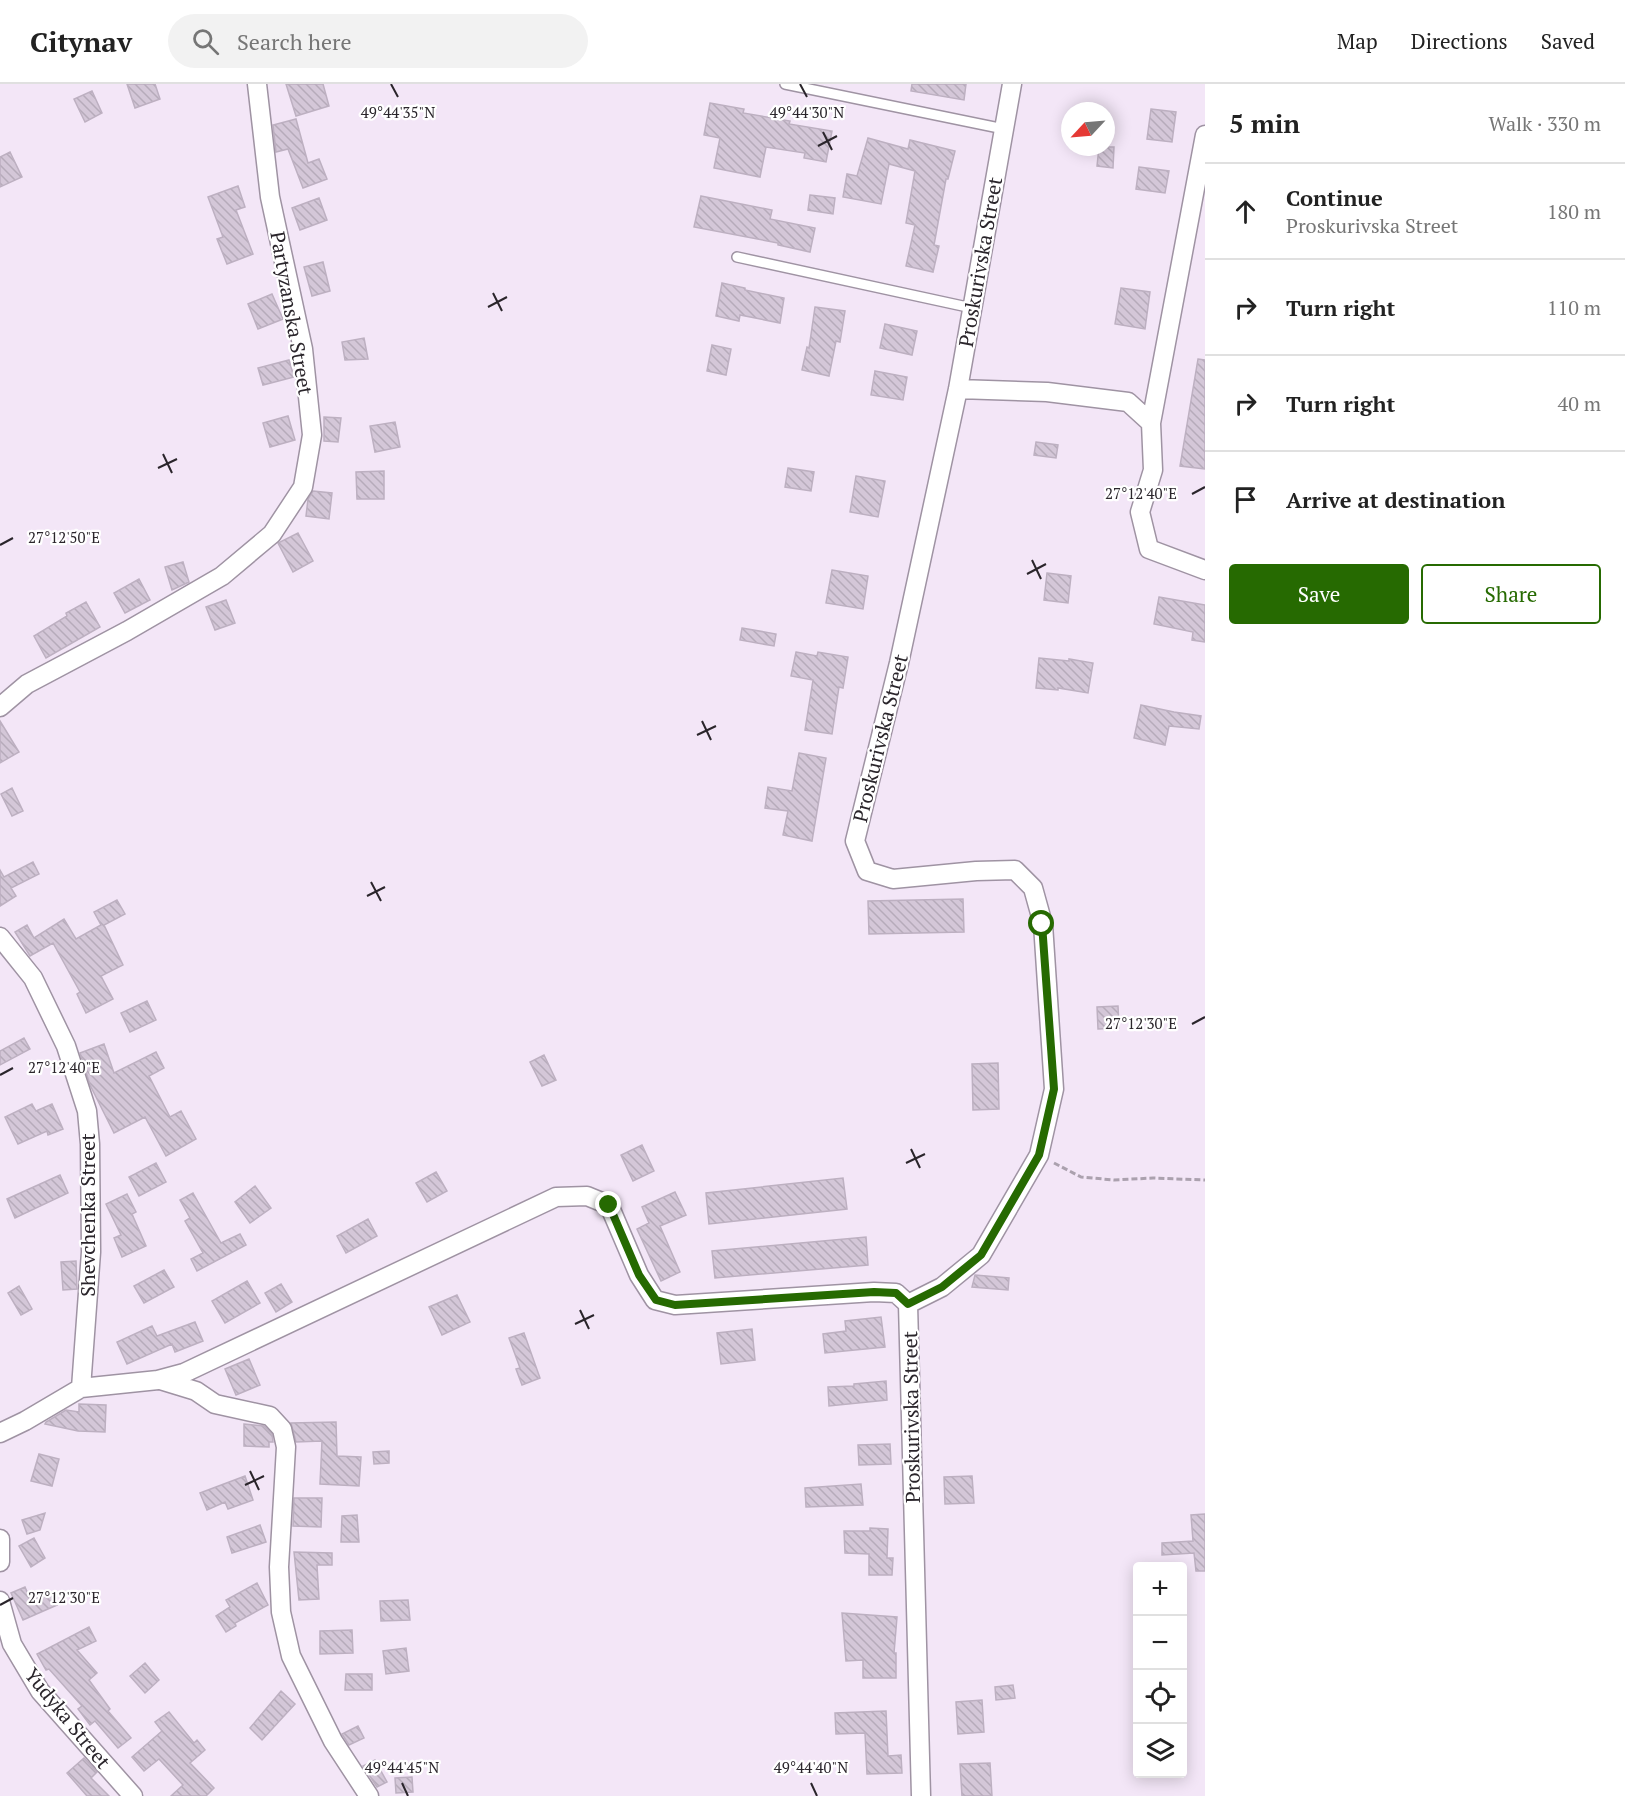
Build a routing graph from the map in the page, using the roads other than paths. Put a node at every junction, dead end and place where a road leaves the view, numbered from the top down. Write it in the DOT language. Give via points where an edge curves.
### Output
graph roads {
  1 [pos="257,84"];
  2 [pos="785,84"];
  3 [pos="1012,84"];
  4 [pos="1004,129"];
  5 [pos="1205,135"];
  6 [pos="737,257"];
  7 [pos="972,308"];
  8 [pos="958,389"];
  9 [pos="1151,423"];
  10 [pos="1205,570"];
  11 [pos="0,707"];
  12 [pos="0,936"];
  13 [pos="908,1304"];
  14 [pos="158,1380"];
  15 [pos="81,1388"];
  16 [pos="0,1433"];
  17 [pos="0,1539"];
  18 [pos="0,1562"];
  19 [pos="0,1601"];
  20 [pos="133,1796"];
  21 [pos="369,1796"];
  22 [pos="921,1796"];
  1 -- 11 [label="street, Partyzanska Street" via="270,197 303,349 312,435 303,487 272,534 222,576 27,684"];
  2 -- 4 [label="lane"];
  3 -- 4 [label="street, Proskurivska Street"];
  4 -- 7 [label="street, Proskurivska Street"];
  5 -- 9 [label="street"];
  6 -- 7 [label="lane"];
  7 -- 8 [label="street, Proskurivska Street"];
  8 -- 9 [label="street" via="1047,392 1128,402"];
  8 -- 13 [label="street, Proskurivska Street" via="899,663 855,841 867,871 893,879 1015,870 1033,888 1042,924 1054,1089 1039,1155 981,1255 942,1287"];
  9 -- 10 [label="street" via="1153,470 1140,512 1149,549"];
  12 -- 15 [label="street, Shevchenka Street" via="33,978 66,1046 87,1111 91,1252"];
  13 -- 14 [label="street" via="896,1293 874,1292 675,1305 656,1300 639,1275 609,1205 587,1196 556,1197 184,1373"];
  13 -- 22 [label="street, Proskurivska Street"];
  14 -- 15 [label="street"];
  14 -- 21 [label="street" via="196,1391 215,1404 270,1416 282,1429 286,1447 279,1567 281,1612 291,1656 333,1741"];
  15 -- 16 [label="street"];
  17 -- 18 [label="street"];
  19 -- 20 [label="street, Yudyka Street" via="12,1644 40,1690"];
}
